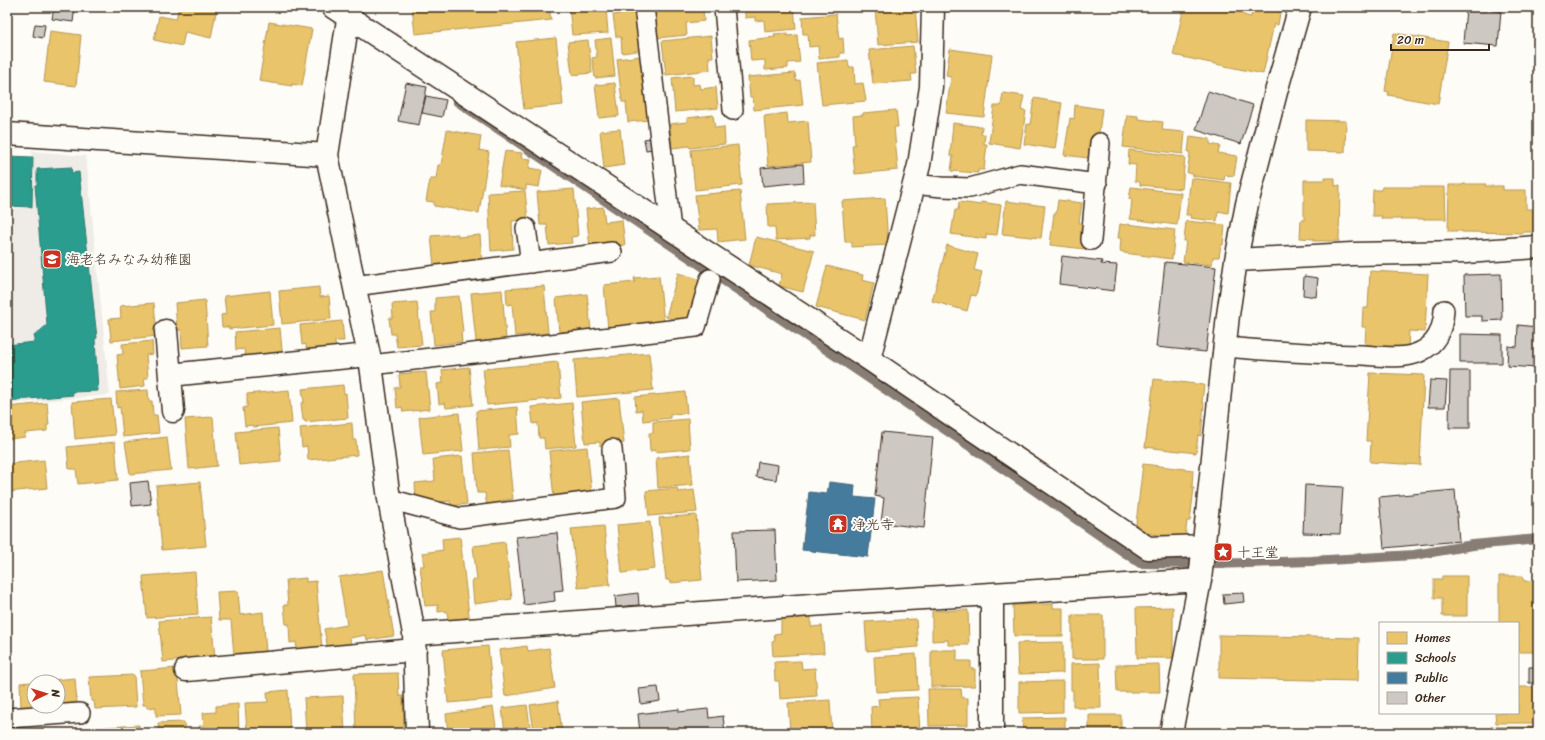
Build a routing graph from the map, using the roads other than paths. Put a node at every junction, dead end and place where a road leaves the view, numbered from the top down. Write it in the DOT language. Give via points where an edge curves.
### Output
graph roads {
  1 [pos="644,7"];
  2 [pos="724,7"];
  3 [pos="933,7"];
  4 [pos="1300,7"];
  5 [pos="344,10"];
  6 [pos="733,110"];
  7 [pos="7,134"];
  8 [pos="1100,143"];
  9 [pos="327,155"];
  10 [pos="913,184"];
  11 [pos="1097,184"];
  12 [pos="526,228"];
  13 [pos="671,230"];
  14 [pos="1092,240"];
  15 [pos="1538,246"];
  16 [pos="612,252"];
  17 [pos="1236,260"];
  18 [pos="531,263"];
  19 [pos="710,279"];
  20 [pos="354,286"];
  21 [pos="1444,310"];
  22 [pos="166,331"];
  23 [pos="1225,347"];
  24 [pos="869,359"];
  25 [pos="369,360"];
  26 [pos="170,375"];
  27 [pos="173,411"];
  28 [pos="612,449"];
  29 [pos="389,499"];
  30 [pos="1202,563"];
  31 [pos="992,594"];
  32 [pos="415,642"];
  33 [pos="186,670"];
  34 [pos="80,713"];
  35 [pos="7,718"];
  36 [pos="418,733"];
  37 [pos="992,733"];
  38 [pos="1171,733"];
  1 -- 13 [label="lane"];
  2 -- 6 [label="lane"];
  3 -- 10 [label="street" via="931,87 919,165"];
  4 -- 17 [label="street" via="1247,204"];
  5 -- 9 [label="street"];
  5 -- 13 [label="street"];
  7 -- 9 [label="street"];
  8 -- 11 [label="lane"];
  9 -- 20 [label="street"];
  10 -- 11 [label="lane" via="970,188 1020,174"];
  10 -- 24 [label="street"];
  11 -- 14 [label="lane"];
  12 -- 18 [label="lane"];
  13 -- 24 [label="street"];
  15 -- 17 [label="street" via="1466,252"];
  16 -- 18 [label="lane"];
  17 -- 23 [label="street"];
  18 -- 20 [label="lane"];
  19 -- 25 [label="lane" via="696,327"];
  20 -- 25 [label="street"];
  21 -- 23 [label="lane" via="1438,338 1418,353 1403,356 1319,354"];
  22 -- 26 [label="street"];
  23 -- 30 [label="street"];
  24 -- 30 [label="street" via="1148,548"];
  25 -- 26 [label="street"];
  25 -- 29 [label="street"];
  26 -- 27 [label="street"];
  28 -- 29 [label="lane" via="616,498 460,518"];
  29 -- 32 [label="street"];
  30 -- 31 [label="street"];
  30 -- 38 [label="street"];
  31 -- 32 [label="street" via="830,603"];
  31 -- 37 [label="street"];
  32 -- 33 [label="street"];
  32 -- 36 [label="street"];
  34 -- 35 [label="lane"];
}
